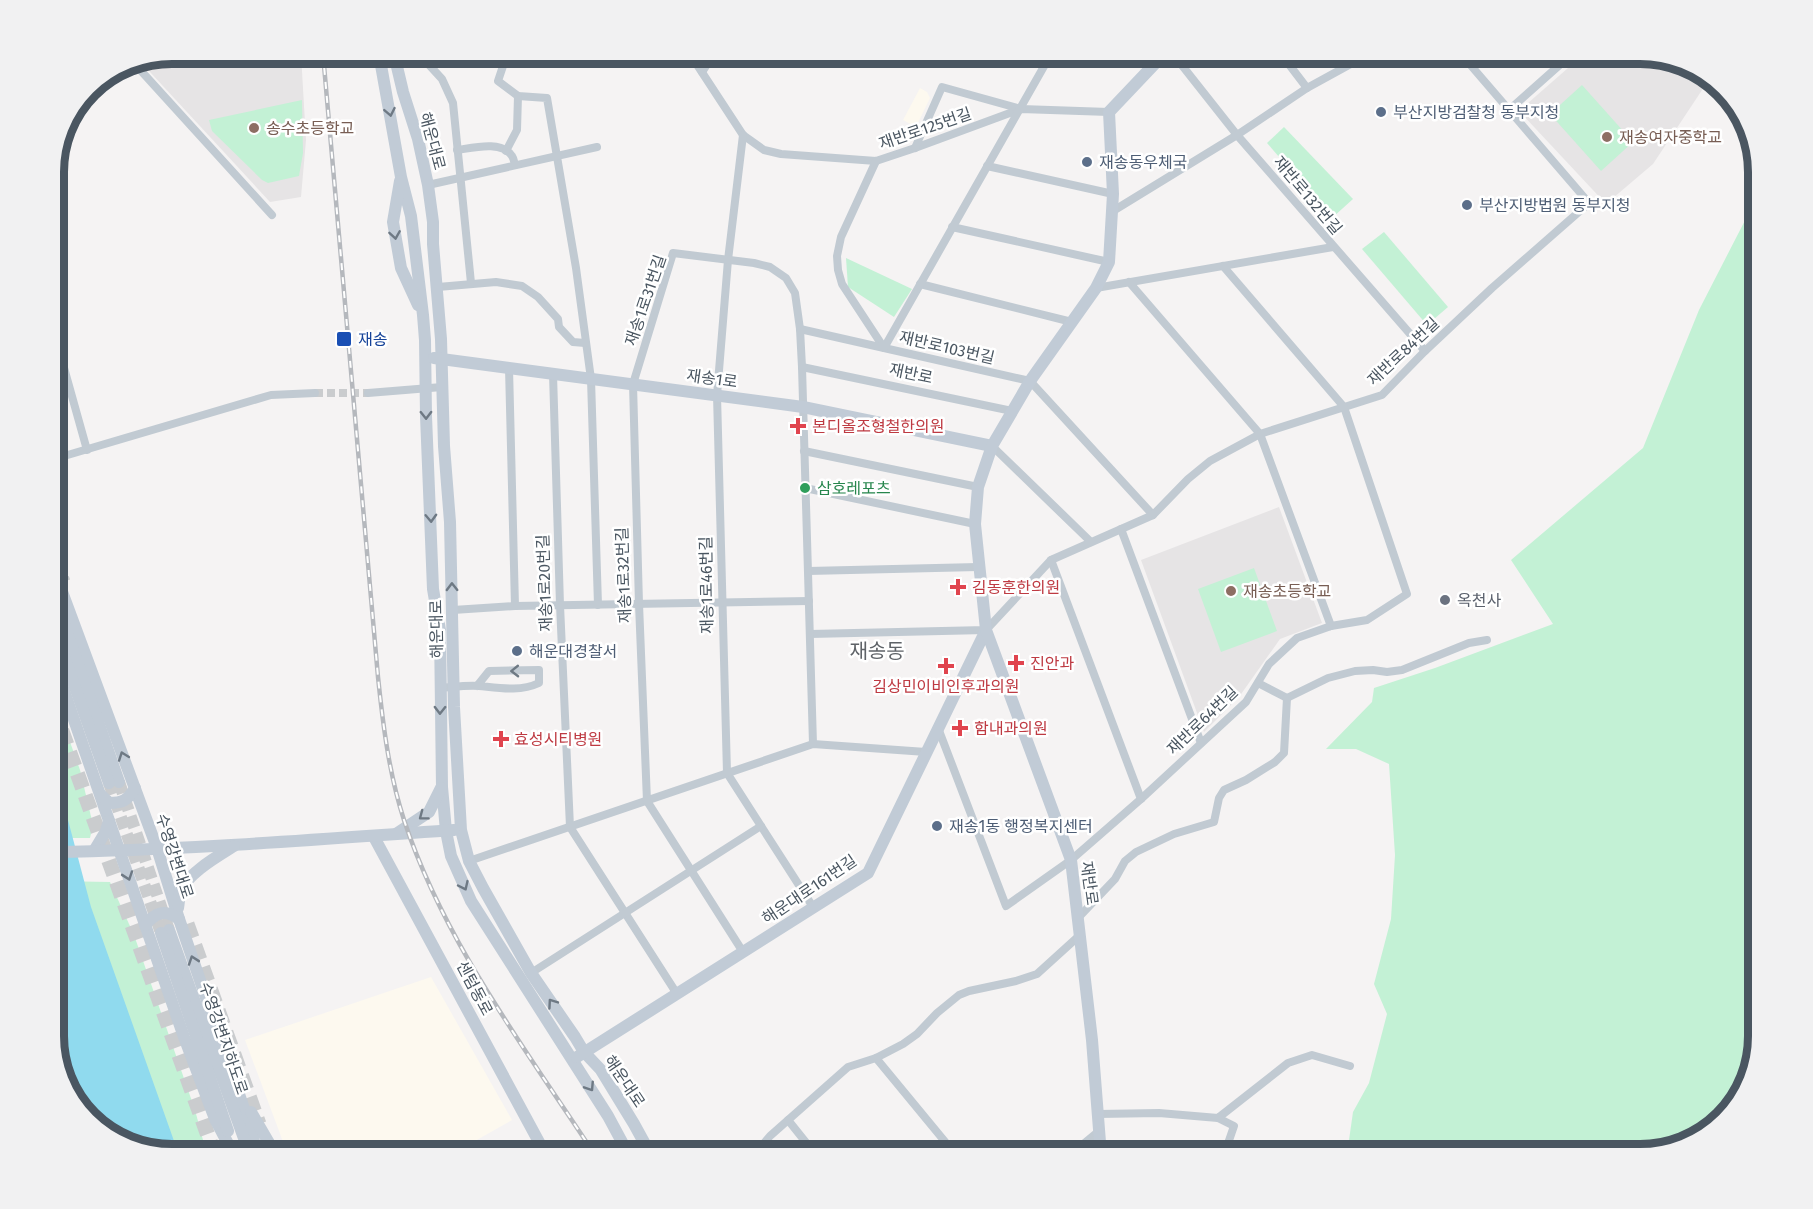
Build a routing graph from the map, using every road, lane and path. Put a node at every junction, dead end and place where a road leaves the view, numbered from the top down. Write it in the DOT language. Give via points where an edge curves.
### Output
graph roads {
  1 [pos="381,64"];
  2 [pos="396,64"];
  3 [pos="428,64"];
  4 [pos="504,64"];
  5 [pos="697,64"];
  6 [pos="707,64"];
  7 [pos="1046,64"];
  8 [pos="1155,64"];
  9 [pos="1181,64"];
  10 [pos="1289,64"];
  11 [pos="1351,64"];
  12 [pos="1470,64"];
  13 [pos="1560,64"];
  14 [pos="140,69"];
  15 [pos="702,72"];
  16 [pos="1307,88"];
  17 [pos="518,96"];
  18 [pos="1021,109"];
  19 [pos="1509,110"];
  20 [pos="1109,112"];
  21 [pos="743,135"];
  22 [pos="1237,135"];
  23 [pos="597,147"];
  24 [pos="915,148"];
  25 [pos="457,150"];
  26 [pos="506,151"];
  27 [pos="558,156"];
  28 [pos="876,161"];
  29 [pos="515,165"];
  30 [pos="987,166"];
  31 [pos="401,177"];
  32 [pos="460,178"];
  33 [pos="428,185"];
  34 [pos="1113,194"];
  35 [pos="1113,212"];
  36 [pos="272,215"];
  37 [pos="952,227"];
  38 [pos="1333,247"];
  39 [pos="728,260"];
  40 [pos="1109,262"];
  41 [pos="1223,266"];
  42 [pos="1129,282"];
  43 [pos="471,283"];
  44 [pos="920,284"];
  45 [pos="438,287"];
  46 [pos="1096,288"];
  47 [pos="423,315"];
  48 [pos="1072,322"];
  49 [pos="800,328"];
  50 [pos="585,343"];
  51 [pos="884,348"];
  52 [pos="1425,351"];
  53 [pos="425,358"];
  54 [pos="441,359"];
  55 [pos="802,367"];
  56 [pos="509,368"];
  57 [pos="65,371"];
  58 [pos="553,374"];
  59 [pos="591,379"];
  60 [pos="1030,381"];
  61 [pos="633,384"];
  62 [pos="442,387"];
  63 [pos="426,388"];
  64 [pos="315,393"];
  65 [pos="368,393"];
  66 [pos="717,395"];
  67 [pos="803,407"];
  68 [pos="1344,407"];
  69 [pos="1012,411"];
  70 [pos="1260,434"];
  71 [pos="992,446"];
  72 [pos="87,450"];
  73 [pos="804,451"];
  74 [pos="65,456"];
  75 [pos="978,487"];
  76 [pos="806,488"];
  77 [pos="1153,515"];
  78 [pos="975,524"];
  79 [pos="1121,529"];
  80 [pos="1091,542"];
  81 [pos="1051,560"];
  82 [pos="978,567"];
  83 [pos="808,571"];
  84 [pos="65,600"];
  85 [pos="809,601"];
  86 [pos="721,603"];
  87 [pos="598,604"];
  88 [pos="639,604"];
  89 [pos="560,605"];
  90 [pos="515,606"];
  91 [pos="453,610"];
  92 [pos="1332,626"];
  93 [pos="65,629"];
  94 [pos="986,630"];
  95 [pos="810,634"];
  96 [pos="1487,640"];
  97 [pos="65,656"];
  98 [pos="1258,683"];
  99 [pos="477,686"];
  100 [pos="448,688"];
  101 [pos="65,694"];
  102 [pos="1287,698"];
  103 [pos="938,728"];
  104 [pos="1201,743"];
  105 [pos="813,744"];
  106 [pos="926,752"];
  107 [pos="727,774"];
  108 [pos="441,787"];
  109 [pos="135,788"];
  110 [pos="100,794"];
  111 [pos="1141,799"];
  112 [pos="647,801"];
  113 [pos="109,821"];
  114 [pos="761,826"];
  115 [pos="570,827"];
  116 [pos="461,830"];
  117 [pos="446,831"];
  118 [pos="393,836"];
  119 [pos="374,837"];
  120 [pos="238,844"];
  121 [pos="157,848"];
  122 [pos="119,850"];
  123 [pos="94,851"];
  124 [pos="65,852"];
  125 [pos="1071,860"];
  126 [pos="469,861"];
  127 [pos="692,871"];
  128 [pos="813,907"];
  129 [pos="626,913"];
  130 [pos="178,917"];
  131 [pos="1078,918"];
  132 [pos="145,925"];
  133 [pos="1080,936"];
  134 [pos="743,952"];
  135 [pos="531,973"];
  136 [pos="677,994"];
  137 [pos="584,1052"];
  138 [pos="876,1059"];
  139 [pos="572,1060"];
  140 [pos="1350,1066"];
  141 [pos="237,1086"];
  142 [pos="1098,1114"];
  143 [pos="1218,1118"];
  144 [pos="788,1120"];
  145 [pos="1099,1131"];
  146 [pos="229,1144"];
  147 [pos="232,1144"];
  148 [pos="246,1144"];
  149 [pos="254,1144"];
  150 [pos="270,1144"];
  151 [pos="540,1144"];
  152 [pos="623,1144"];
  153 [pos="645,1144"];
  154 [pos="763,1144"];
  155 [pos="807,1144"];
  156 [pos="946,1144"];
  157 [pos="1083,1144"];
  158 [pos="1100,1144"];
  159 [pos="1228,1144"];
  1 -- 31 [label="main road, 해운대로, one-way"];
  2 -- 33 [label="main road, 해운대로"];
  3 -- 25 [label="street" via="442,79 453,103"];
  4 -- 17 [label="street" via="498,81"];
  5 -- 15 [label="street, 재반로125번길"];
  6 -- 15 [label="street"];
  7 -- 18 [label="street"];
  8 -- 20 [label="main road"];
  9 -- 22 [label="street, 재반로132번길"];
  10 -- 16 [label="street"];
  11 -- 16 [label="street"];
  12 -- 19 [label="street"];
  13 -- 19 [label="street"];
  14 -- 36 [label="street"];
  15 -- 21 [label="street, 재반로125번길"];
  16 -- 22 [label="street"];
  17 -- 26 [label="street" via="517,130"];
  17 -- 27 [label="street" via="547,98"];
  18 -- 20 [label="street, 재반로125번길"];
  18 -- 24 [label="street, 재반로125번길"];
  18 -- 24 [label="street" via="942,87"];
  18 -- 30 [label="street"];
  19 -- 52 [label="street, 재반로84번길" via="1589,203"];
  20 -- 34 [label="main road, 재반로"];
  21 -- 28 [label="street, 재반로125번길" via="764,150 781,154"];
  21 -- 39 [label="street, 재송1로46번길"];
  22 -- 35 [label="street"];
  22 -- 38 [label="street, 재반로132번길"];
  23 -- 27 [label="street"];
  24 -- 28 [label="street, 재반로125번길"];
  25 -- 26 [label="street" via="501,147"];
  25 -- 32 [label="street"];
  26 -- 29 [label="street"];
  27 -- 29 [label="street"];
  27 -- 50 [label="street"];
  28 -- 51 [label="street, 재반로103번길" via="841,237 837,263 842,284"];
  29 -- 32 [label="street"];
  30 -- 34 [label="street"];
  30 -- 37 [label="street"];
  31 -- 47 [label="main road, 해운대로" via="411,216"];
  31 -- 47 [label="main road, one-way" via="393,222 400,268"];
  32 -- 33 [label="street"];
  32 -- 43 [label="street"];
  33 -- 45 [label="main road, 해운대로"];
  34 -- 35 [label="main road, 재반로"];
  35 -- 40 [label="main road, 재반로"];
  37 -- 40 [label="street"];
  37 -- 44 [label="street"];
  38 -- 41 [label="street"];
  38 -- 52 [label="street, 재반로132번길"];
  39 -- 49 [label="street, 재송1로31번길" via="770,267 786,278 795,293"];
  39 -- 61 [label="street, 재송1로31번길" via="673,253"];
  39 -- 66 [label="street, 재송1로46번길"];
  40 -- 46 [label="main road, 재반로"];
  41 -- 42 [label="street"];
  41 -- 68 [label="street"];
  42 -- 46 [label="street"];
  42 -- 70 [label="street"];
  43 -- 45 [label="street"];
  43 -- 50 [label="street" via="522,286 538,297 573,342"];
  44 -- 48 [label="street"];
  44 -- 51 [label="street"];
  45 -- 54 [label="main road, 해운대로"];
  46 -- 48 [label="main road, 재반로"];
  47 -- 53 [label="main road, 해운대로"];
  48 -- 60 [label="main road, 재반로"];
  49 -- 51 [label="street"];
  49 -- 55 [label="street, 재송1로31번길"];
  50 -- 59 [label="street"];
  51 -- 60 [label="street, 재반로103번길"];
  52 -- 68 [label="street, 재반로84번길" via="1382,395"];
  53 -- 54 [label="main road, 재송1로"];
  53 -- 63 [label="main road, 해운대로"];
  54 -- 56 [label="main road, 재송1로"];
  54 -- 62 [label="main road, 해운대로"];
  55 -- 67 [label="street, 재송1로31번길"];
  55 -- 69 [label="street, 재반로"];
  56 -- 58 [label="main road, 재송1로"];
  56 -- 90 [label="street"];
  57 -- 72 [label="street"];
  58 -- 59 [label="main road, 재송1로"];
  58 -- 89 [label="street, 재송1로20번길"];
  59 -- 61 [label="main road, 재송1로"];
  59 -- 87 [label="street"];
  60 -- 69 [label="main road, 재반로"];
  60 -- 77 [label="street"];
  61 -- 66 [label="main road, 재송1로"];
  61 -- 88 [label="street, 재송1로32번길"];
  62 -- 63 [label="street"];
  91 -- 62 [label="main road, 해운대로, one-way"];
  63 -- 65 [label="street"];
  63 -- 100 [label="main road, 해운대로, one-way" via="434,589"];
  64 -- 72 [label="street" via="271,395"];
  66 -- 67 [label="main road, 재송1로"];
  66 -- 86 [label="street, 재송1로46번길"];
  67 -- 71 [label="main road, 재송1로"];
  67 -- 73 [label="street, 재송1로31번길"];
  68 -- 70 [label="street, 재반로84번길"];
  68 -- 92 [label="street, 재반로64번길" via="1407,594 1367,620"];
  69 -- 71 [label="main road, 재반로"];
  70 -- 77 [label="street, 재반로84번길" via="1210,461"];
  70 -- 92 [label="street"];
  71 -- 75 [label="main road, 재반로"];
  71 -- 80 [label="street"];
  72 -- 74 [label="street"];
  73 -- 75 [label="street"];
  73 -- 76 [label="street, 재송1로31번길"];
  75 -- 78 [label="main road, 재반로"];
  76 -- 78 [label="street"];
  76 -- 83 [label="street, 재송1로31번길"];
  77 -- 79 [label="street, 재반로84번길"];
  78 -- 82 [label="main road, 재반로"];
  79 -- 80 [label="street, 재반로84번길"];
  79 -- 104 [label="street"];
  80 -- 81 [label="street, 재반로84번길"];
  81 -- 94 [label="street, 재반로84번길"];
  81 -- 111 [label="street"];
  82 -- 83 [label="street"];
  82 -- 94 [label="main road, 재반로"];
  83 -- 85 [label="street, 재송1로31번길"];
  109 -- 84 [label="main road, 수영강변대로, one-way"];
  85 -- 86 [label="street"];
  85 -- 95 [label="street, 재송1로31번길"];
  86 -- 88 [label="street"];
  86 -- 107 [label="street, 재송1로46번길"];
  87 -- 88 [label="street"];
  87 -- 89 [label="street"];
  88 -- 112 [label="street, 재송1로32번길"];
  89 -- 90 [label="street"];
  89 -- 115 [label="street, 재송1로20번길"];
  90 -- 91 [label="street"];
  91 -- 100 [label="main road, 해운대로"];
  92 -- 98 [label="street, 재반로64번길" via="1297,638 1269,664"];
  93 -- 97 [label="main road" via="114,782"];
  94 -- 95 [label="street"];
  94 -- 103 [label="main road, 해운대로161번길"];
  94 -- 125 [label="main road, 재반로"];
  95 -- 105 [label="street, 재송1로31번길"];
  96 -- 102 [label="street" via="1469,643 1402,670 1355,671 1328,678"];
  98 -- 102 [label="street"];
  98 -- 104 [label="street, 재반로64번길" via="1246,702"];
  99 -- 99 [label="street, one-way" via="529,688 539,683 539,670 489,671"];
  99 -- 100 [label="street"];
  100 -- 108 [label="main road, 해운대로, one-way" via="440,708"];
  100 -- 116 [label="main road, 해운대로"];
  101 -- 110 [label="main road"];
  102 -- 131 [label="street" via="1284,753 1246,780 1224,790 1214,822 1174,834 1136,852"];
  103 -- 106 [label="main road, 해운대로161번길"];
  103 -- 125 [label="street, 재반로64번길" via="1006,906"];
  104 -- 111 [label="street, 재반로64번길"];
  105 -- 106 [label="street"];
  105 -- 107 [label="street"];
  106 -- 128 [label="main road, 해운대로161번길" via="868,873"];
  107 -- 112 [label="street"];
  107 -- 114 [label="street"];
  108 -- 117 [label="main road, 해운대로"];
  108 -- 118 [label="main road, one-way" via="429,812"];
  109 -- 110 [label="main road" via="129,798 119,803 109,803"];
  109 -- 121 [label="main road, 수영강변대로"];
  110 -- 113 [label="main road"];
  111 -- 125 [label="street, 재반로64번길"];
  112 -- 115 [label="street"];
  112 -- 127 [label="street"];
  113 -- 122 [label="main road"];
  113 -- 123 [label="main road"];
  114 -- 127 [label="street"];
  114 -- 128 [label="street"];
  115 -- 126 [label="street"];
  115 -- 129 [label="street"];
  116 -- 117 [label="main road"];
  116 -- 126 [label="main road, 해운대로"];
  117 -- 118 [label="main road"];
  117 -- 139 [label="main road, 해운대로, one-way" via="451,856 471,901"];
  118 -- 119 [label="main road"];
  119 -- 120 [label="main road"];
  119 -- 151 [label="main road, 센텀동로"];
  120 -- 121 [label="main road"];
  120 -- 130 [label="main road" via="212,859 180,891"];
  121 -- 122 [label="main road"];
  121 -- 130 [label="main road, 수영강변대로"];
  122 -- 123 [label="main road"];
  122 -- 132 [label="main road, one-way"];
  123 -- 124 [label="main road"];
  125 -- 131 [label="main road, 재반로"];
  126 -- 135 [label="main road, 해운대로"];
  127 -- 129 [label="street"];
  127 -- 134 [label="street"];
  128 -- 134 [label="main road, 해운대로161번길"];
  129 -- 135 [label="street"];
  129 -- 136 [label="street"];
  130 -- 132 [label="main road" via="160,913"];
  141 -- 130 [label="main road, 수영강변대로, one-way"];
  131 -- 133 [label="main road, 재반로"];
  132 -- 146 [label="main road" via="215,1119"];
  133 -- 138 [label="street" via="1037,974 958,995 917,1034"];
  133 -- 142 [label="main road, 재반로"];
  134 -- 136 [label="main road, 해운대로161번길"];
  137 -- 135 [label="main road, 해운대로, one-way"];
  136 -- 137 [label="main road, 해운대로161번길"];
  137 -- 139 [label="main road, 해운대로161번길"];
  137 -- 153 [label="main road, 해운대로" via="600,1070"];
  138 -- 144 [label="street" via="848,1067"];
  138 -- 156 [label="street"];
  139 -- 152 [label="main road, 해운대로, one-way"];
  140 -- 143 [label="street" via="1312,1055 1288,1063"];
  141 -- 149 [label="main road, 수영강변대로"];
  141 -- 150 [label="main road"];
  142 -- 143 [label="street" via="1159,1113"];
  142 -- 145 [label="main road, 재반로"];
  143 -- 159 [label="street" via="1234,1126"];
  144 -- 154 [label="street"];
  144 -- 155 [label="street"];
  145 -- 157 [label="street"];
  145 -- 158 [label="main road, 재반로"];
  147 -- 148 [label="main road, 수영강변지하도로" via="165,932"];
}
